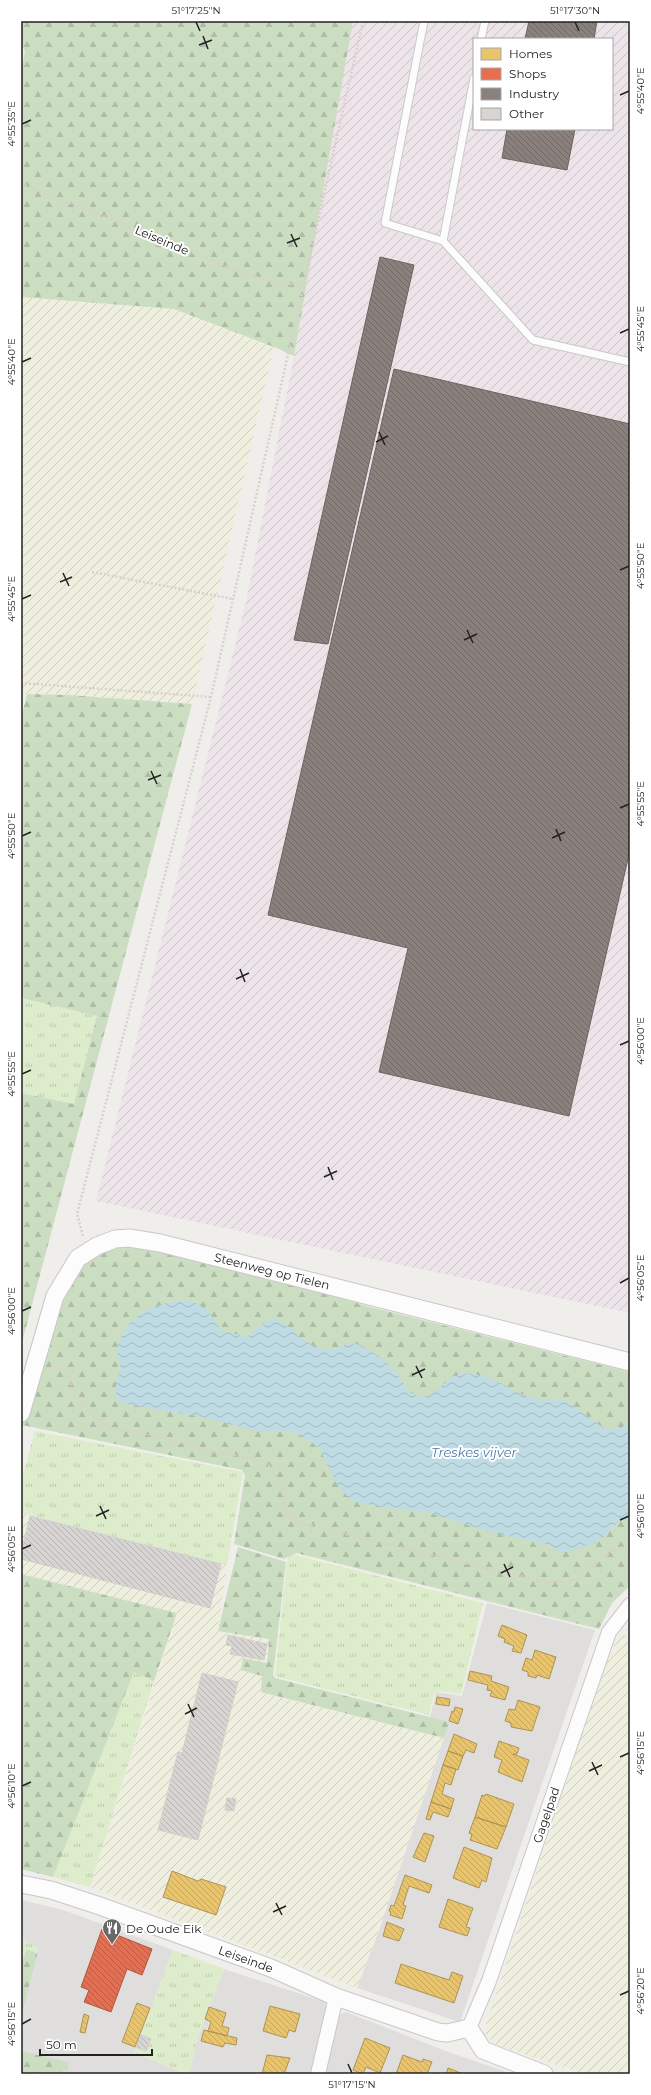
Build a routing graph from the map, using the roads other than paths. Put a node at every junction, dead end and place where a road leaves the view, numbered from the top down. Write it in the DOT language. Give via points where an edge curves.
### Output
graph roads {
  1 [pos="424,21"];
  2 [pos="485,21"];
  3 [pos="481,38"];
  4 [pos="473,83"];
  5 [pos="444,241"];
  6 [pos="630,362"];
  7 [pos="630,1362"];
  8 [pos="21,1413"];
  9 [pos="630,1605"];
  10 [pos="21,1884"];
  11 [pos="336,1996"];
  12 [pos="468,2028"];
  13 [pos="318,2074"];
  14 [pos="544,2074"];
  1 -- 5 [label="lane" via="385,223"];
  2 -- 3 [label="lane"];
  4 -- 5 [label="lane"];
  5 -- 6 [label="lane" via="533,340"];
  7 -- 8 [label="street, Steenweg op Tielen" via="160,1242 115,1239 78,1258 55,1296"];
  9 -- 12 [label="street, Gagelpad" via="609,1632 489,1981"];
  10 -- 11 [label="street, Leiseinde" via="51,1890 100,1906 271,1968"];
  11 -- 12 [label="street, Leiseinde" via="438,2032 447,2033"];
  11 -- 13 [label="street"];
  12 -- 14 [label="street" via="483,2050"];
}
